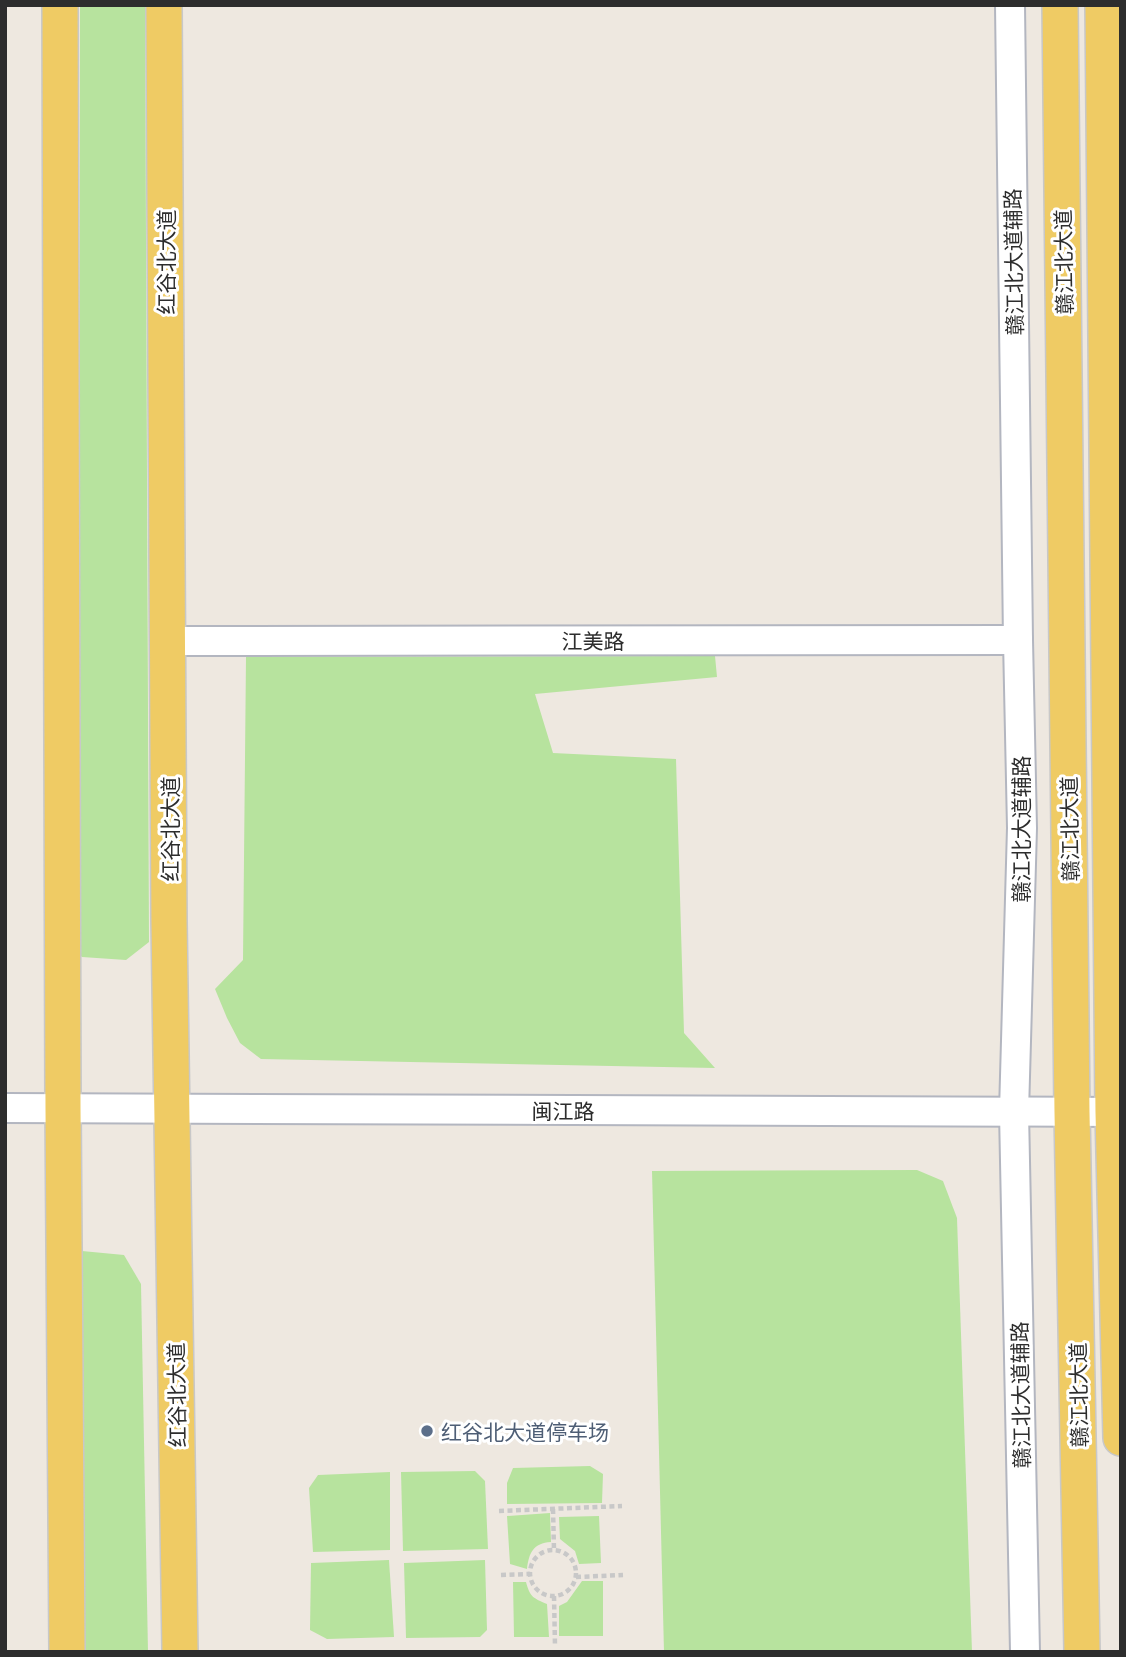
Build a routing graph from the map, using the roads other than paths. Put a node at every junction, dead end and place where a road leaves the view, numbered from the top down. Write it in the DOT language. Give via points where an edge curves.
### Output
graph roads {
  1 [pos="60,5"];
  2 [pos="164,5"];
  3 [pos="1010,5"];
  4 [pos="1060,5"];
  5 [pos="1103,5"];
  6 [pos="1018,640"];
  7 [pos="168,641"];
  8 [pos="5,1108"];
  9 [pos="63,1108"];
  10 [pos="172,1108"];
  11 [pos="1014,1112"];
  12 [pos="1072,1112"];
  13 [pos="1117,1112"];
  14 [pos="1121,1438"];
  15 [pos="67,1652"];
  16 [pos="180,1652"];
  17 [pos="1025,1652"];
  18 [pos="1082,1652"];
  1 -- 9 [label="main road"];
  2 -- 7 [label="main road, 红谷北大道"];
  3 -- 6 [label="street, 赣江北大道辅路"];
  4 -- 12 [label="main road, 赣江北大道"];
  5 -- 13 [label="main road, 赣江北大道"];
  6 -- 7 [label="street, 江美路"];
  6 -- 11 [label="street, 赣江北大道辅路" via="1022,828"];
  7 -- 10 [label="main road, 红谷北大道"];
  8 -- 9 [label="street, 闽江路"];
  9 -- 10 [label="street, 闽江路"];
  9 -- 15 [label="main road"];
  10 -- 11 [label="street, 闽江路"];
  10 -- 16 [label="main road, 红谷北大道"];
  11 -- 12 [label="street, 闽江路"];
  11 -- 17 [label="street, 赣江北大道辅路"];
  12 -- 13 [label="street, 闽江路"];
  12 -- 18 [label="main road, 赣江北大道"];
  13 -- 14 [label="main road, 赣江北大道"];
}
